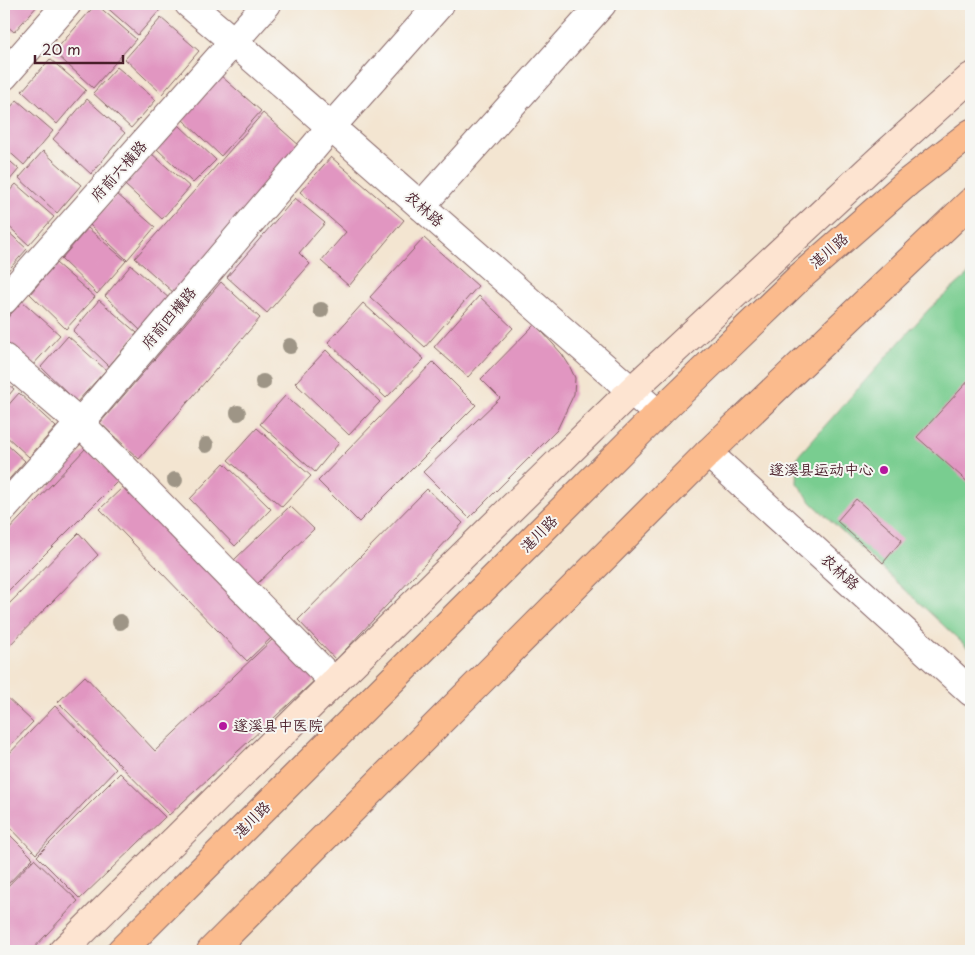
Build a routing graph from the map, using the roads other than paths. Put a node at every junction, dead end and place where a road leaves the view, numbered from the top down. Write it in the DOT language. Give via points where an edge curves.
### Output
graph roads {
  1 [pos="67,4"];
  2 [pos="190,4"];
  3 [pos="267,4"];
  4 [pos="440,4"];
  5 [pos="602,4"];
  6 [pos="234,42"];
  7 [pos="4,76"];
  8 [pos="971,77"];
  9 [pos="331,127"];
  10 [pos="971,133"];
  11 [pos="971,202"];
  12 [pos="421,206"];
  13 [pos="4,300"];
  14 [pos="4,358"];
  15 [pos="631,391"];
  16 [pos="658,414"];
  17 [pos="80,423"];
  18 [pos="708,453"];
  19 [pos="4,508"];
  20 [pos="334,682"];
  21 [pos="971,692"];
  22 [pos="63,951"];
  23 [pos="121,951"];
  24 [pos="211,951"];
  1 -- 7 [label="street"];
  2 -- 6 [label="street, 农林路"];
  3 -- 6 [label="street, 府前六横路"];
  4 -- 9 [label="street, 府前四横路"];
  5 -- 12 [label="street"];
  6 -- 9 [label="street, 农林路"];
  6 -- 13 [label="street, 府前六横路"];
  8 -- 15 [label="main road"];
  9 -- 12 [label="street, 农林路"];
  9 -- 17 [label="street, 府前四横路"];
  10 -- 16 [label="highway, 湛川路" via="908,182 800,277"];
  11 -- 18 [label="highway"];
  12 -- 15 [label="street, 农林路"];
  14 -- 17 [label="street"];
  15 -- 16 [label="street, 农林路"];
  15 -- 20 [label="main road"];
  16 -- 23 [label="highway, 湛川路"];
  17 -- 19 [label="street, 府前四横路"];
  17 -- 20 [label="street"];
  18 -- 21 [label="street, 农林路"];
  18 -- 24 [label="highway"];
  20 -- 22 [label="main road"];
}
